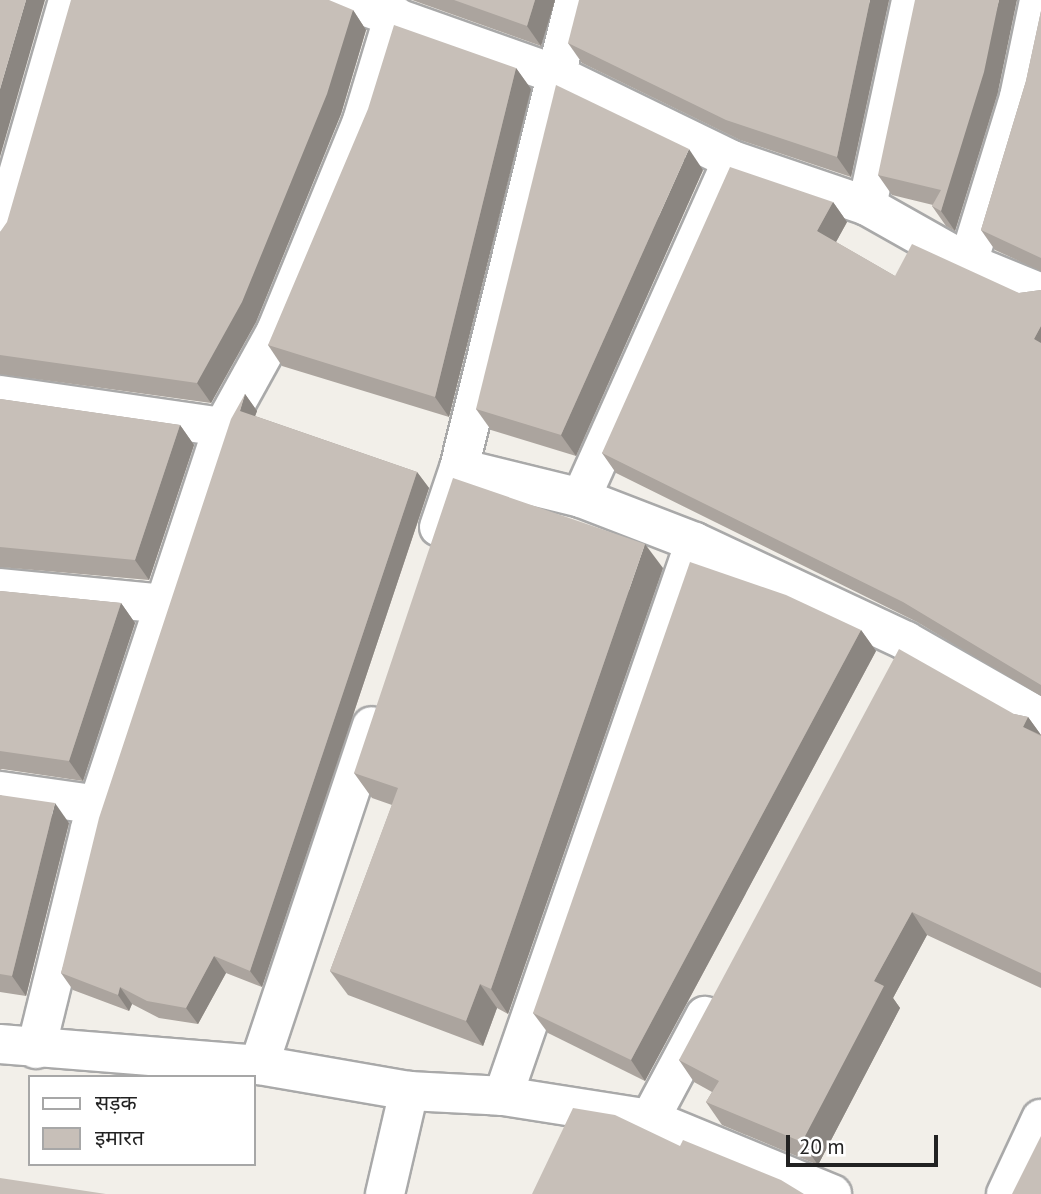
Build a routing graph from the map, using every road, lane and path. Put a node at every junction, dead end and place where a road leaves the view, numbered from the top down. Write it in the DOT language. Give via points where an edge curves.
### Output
graph roads {
  1 [pos="68,0"];
  2 [pos="346,0"];
  3 [pos="575,0"];
  4 [pos="911,0"];
  5 [pos="1039,0"];
  6 [pos="392,10"];
  7 [pos="555,74"];
  8 [pos="732,160"];
  9 [pos="867,206"];
  10 [pos="0,236"];
  11 [pos="968,263"];
  12 [pos="1041,293"];
  13 [pos="0,396"];
  14 [pos="223,427"];
  15 [pos="459,468"];
  16 [pos="581,498"];
  17 [pos="695,542"];
  18 [pos="429,559"];
  19 [pos="0,588"];
  20 [pos="166,604"];
  21 [pos="906,640"];
  22 [pos="886,677"];
  23 [pos="385,688"];
  24 [pos="1041,718"];
  25 [pos="0,791"];
  26 [pos="100,805"];
  27 [pos="722,984"];
  28 [pos="18,1046"];
  29 [pos="259,1065"];
  30 [pos="409,1091"];
  31 [pos="503,1096"];
  32 [pos="650,1119"];
  33 [pos="1041,1119"];
  34 [pos="385,1194"];
  35 [pos="832,1194"];
  36 [pos="1006,1194"];
  1 -- 10 [label="street"];
  2 -- 6 [label="street"];
  3 -- 7 [label="street"];
  4 -- 9 [label="street"];
  5 -- 11 [label="street" via="1019,97"];
  6 -- 7 [label="street"];
  6 -- 14 [label="street" via="362,121 276,331"];
  7 -- 8 [label="street"];
  7 -- 15 [label="street"];
  8 -- 9 [label="street"];
  8 -- 16 [label="street"];
  9 -- 11 [label="street"];
  11 -- 12 [label="street"];
  13 -- 14 [label="street"];
  14 -- 20 [label="street"];
  15 -- 16 [label="street"];
  15 -- 18 [label="street"];
  16 -- 17 [label="street"];
  17 -- 21 [label="street"];
  17 -- 31 [label="street"];
  19 -- 20 [label="street"];
  20 -- 26 [label="street"];
  21 -- 22 [label="street"];
  21 -- 24 [label="street"];
  23 -- 29 [label="street"];
  25 -- 26 [label="street"];
  26 -- 28 [label="street"];
  27 -- 32 [label="street"];
  28 -- 29 [label="street"];
  29 -- 30 [label="street"];
  30 -- 31 [label="street"];
  30 -- 34 [label="street"];
  31 -- 32 [label="street"];
  32 -- 35 [label="street"];
  33 -- 36 [label="street"];
}
